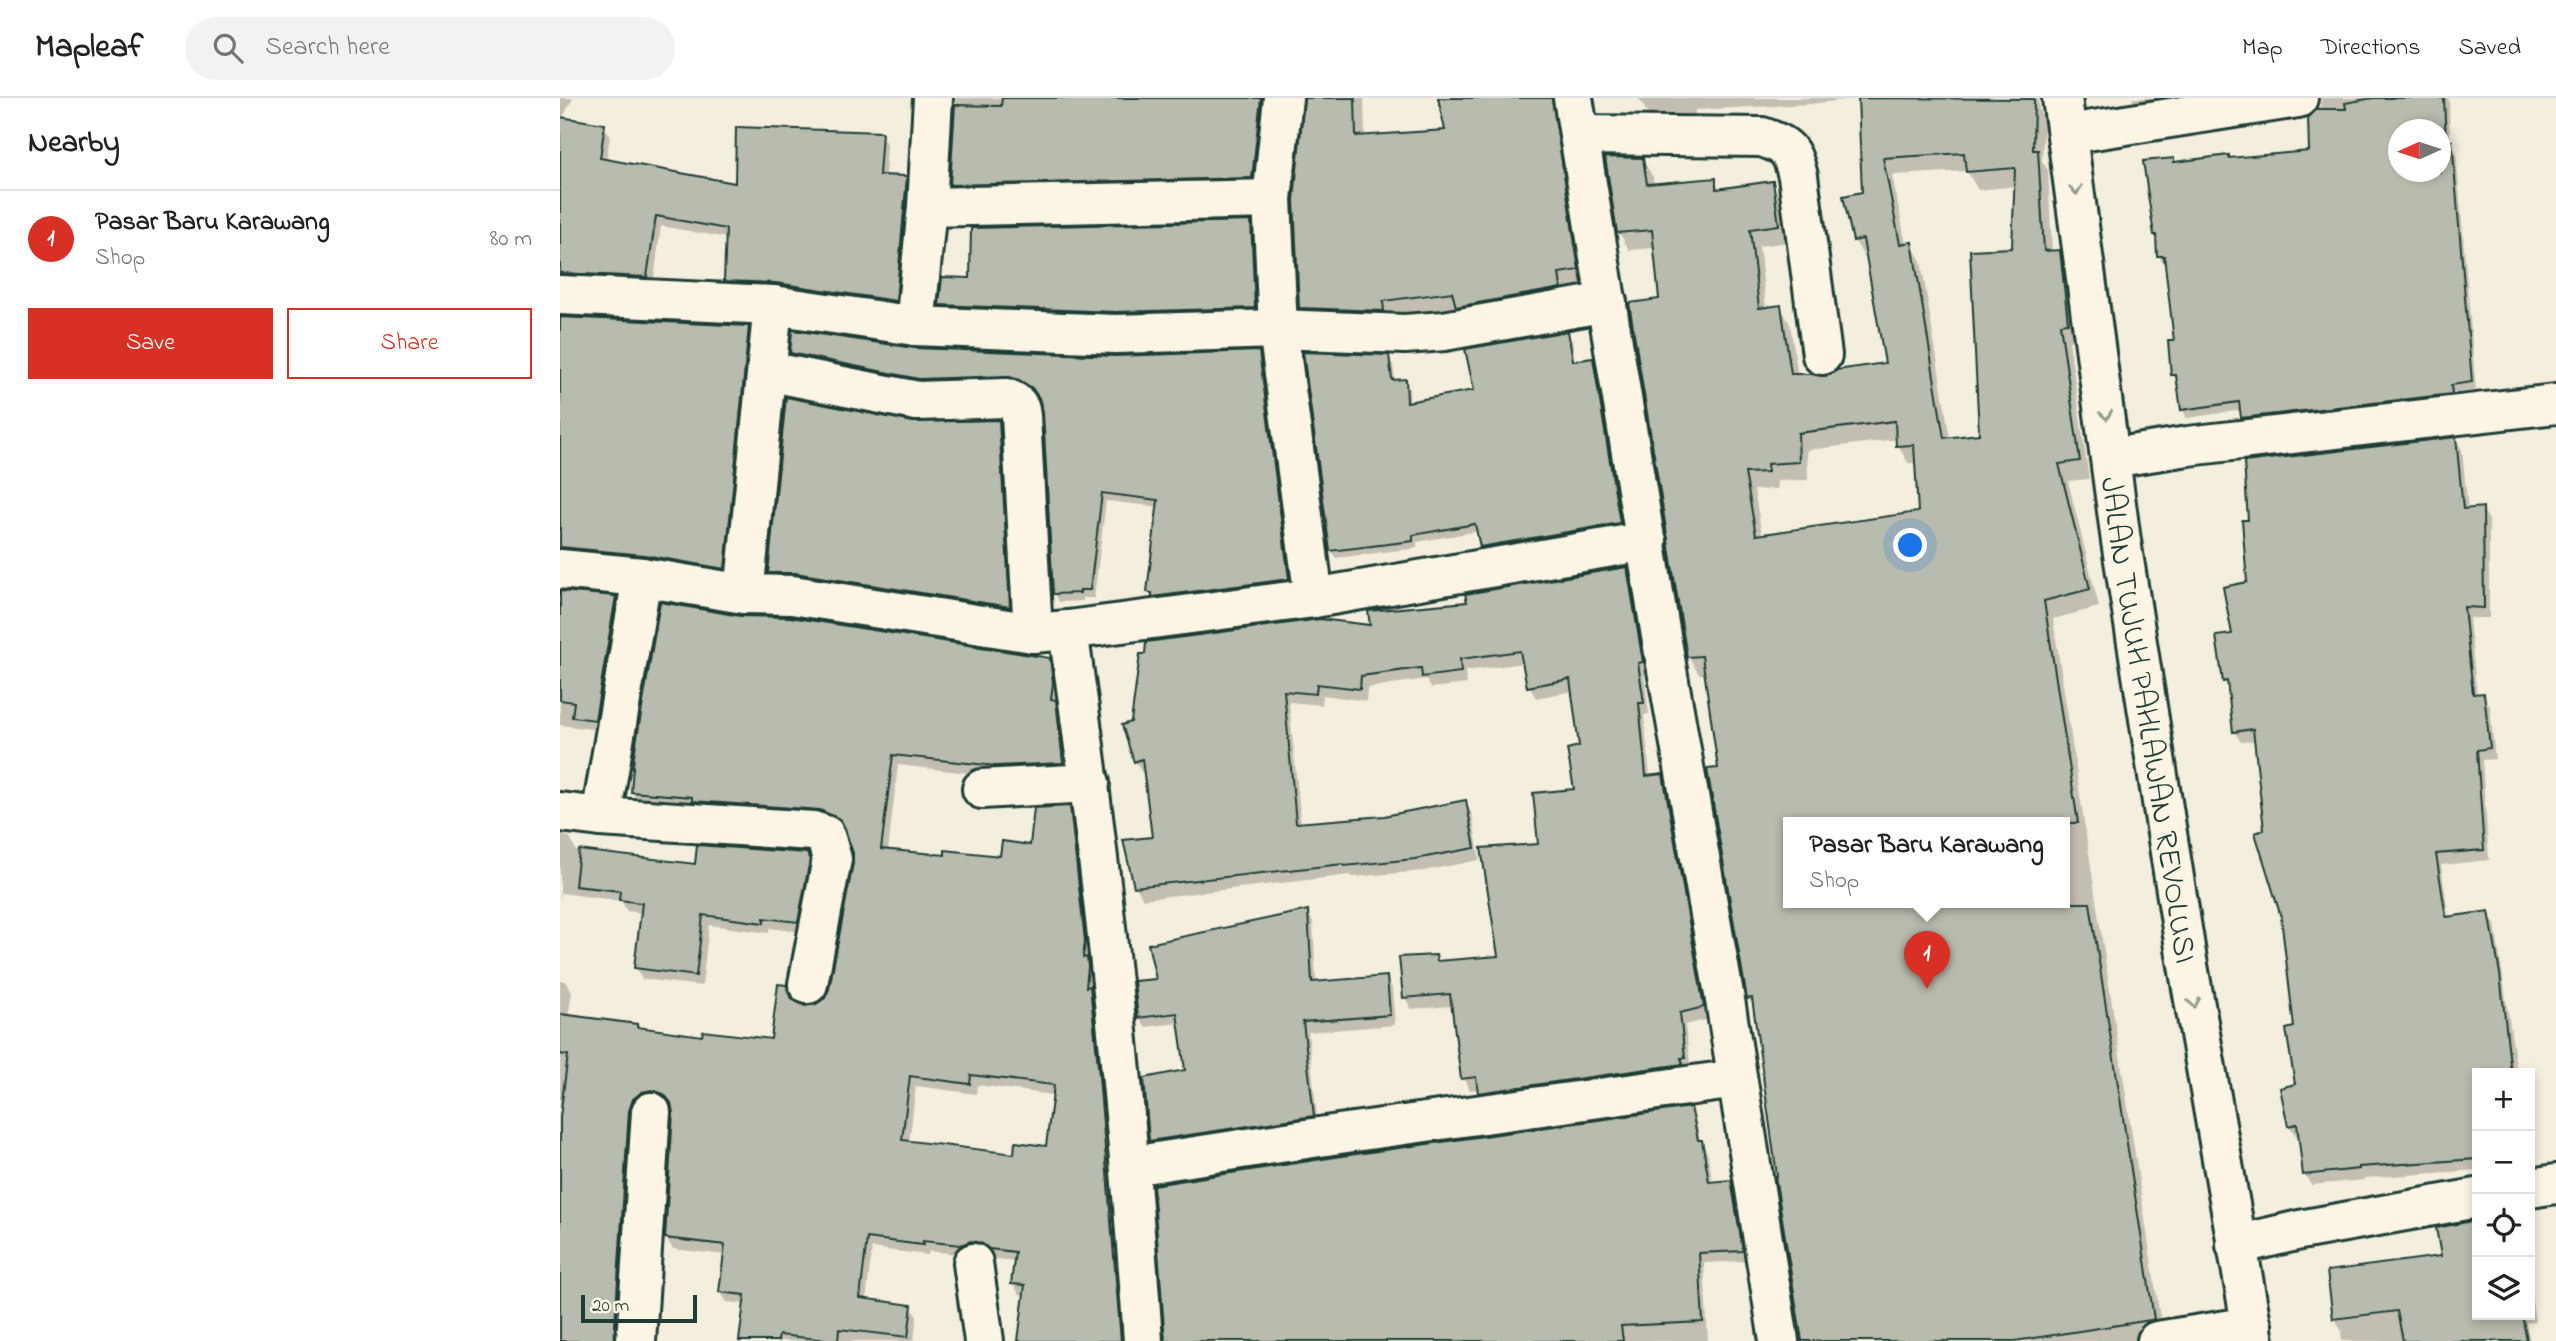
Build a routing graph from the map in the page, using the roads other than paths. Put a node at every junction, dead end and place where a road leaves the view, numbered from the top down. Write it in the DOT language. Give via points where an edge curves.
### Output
graph roads {
  1 [pos="933,98"];
  2 [pos="1283,98"];
  3 [pos="1573,98"];
  4 [pos="2298,98"];
  5 [pos="2065,116"];
  6 [pos="1579,135"];
  7 [pos="1272,199"];
  8 [pos="927,206"];
  9 [pos="560,295"];
  10 [pos="1607,302"];
  11 [pos="773,305"];
  12 [pos="915,326"];
  13 [pos="1278,329"];
  14 [pos="1822,355"];
  15 [pos="767,371"];
  16 [pos="2556,404"];
  17 [pos="2111,457"];
  18 [pos="1647,541"];
  19 [pos="560,569"];
  20 [pos="642,577"];
  21 [pos="744,594"];
  22 [pos="1314,598"];
  23 [pos="1051,631"];
  24 [pos="1090,783"];
  25 [pos="982,789"];
  26 [pos="560,812"];
  27 [pos="601,817"];
  28 [pos="808,984"];
  29 [pos="1737,1079"];
  30 [pos="651,1112"];
  31 [pos="1131,1166"];
  32 [pos="2556,1184"];
  33 [pos="2535,1187"];
  34 [pos="2472,1199"];
  35 [pos="2236,1245"];
  36 [pos="973,1263"];
  37 [pos="2253,1334"];
  38 [pos="636,1341"];
  39 [pos="984,1341"];
  40 [pos="1143,1341"];
  41 [pos="1779,1341"];
  42 [pos="2157,1341"];
  1 -- 8 [label="street"];
  2 -- 7 [label="street"];
  3 -- 6 [label="street"];
  4 -- 5 [label="street"];
  5 -- 17 [label="street, JALAN TUJUH PAHLAWAN REVOLUSI, one-way"];
  6 -- 10 [label="street"];
  6 -- 14 [label="street" via="1762,137 1783,144 1798,176"];
  7 -- 8 [label="street"];
  7 -- 13 [label="street"];
  8 -- 12 [label="street"];
  9 -- 11 [label="street"];
  10 -- 13 [label="street" via="1431,332"];
  10 -- 18 [label="street"];
  11 -- 12 [label="street"];
  11 -- 15 [label="street"];
  12 -- 13 [label="street" via="1116,334"];
  13 -- 22 [label="street"];
  15 -- 21 [label="street"];
  15 -- 23 [label="street" via="917,401 1015,401 1020,407"];
  16 -- 17 [label="street"];
  17 -- 35 [label="street, JALAN TUJUH PAHLAWAN REVOLUSI, one-way" via="2183,940"];
  18 -- 22 [label="street"];
  18 -- 29 [label="street"];
  19 -- 20 [label="street"];
  20 -- 21 [label="street"];
  20 -- 27 [label="street"];
  21 -- 23 [label="street" via="792,596"];
  22 -- 23 [label="street"];
  23 -- 24 [label="street"];
  24 -- 25 [label="street"];
  24 -- 31 [label="street"];
  26 -- 27 [label="street"];
  27 -- 28 [label="street" via="825,835 832,859"];
  29 -- 31 [label="street"];
  29 -- 41 [label="street"];
  30 -- 38 [label="street"];
  31 -- 40 [label="street"];
  32 -- 33 [label="street"];
  34 -- 35 [label="street"];
  35 -- 37 [label="street, JALAN TUJUH PAHLAWAN REVOLUSI"];
  36 -- 39 [label="street"];
  37 -- 42 [label="street"];
}
